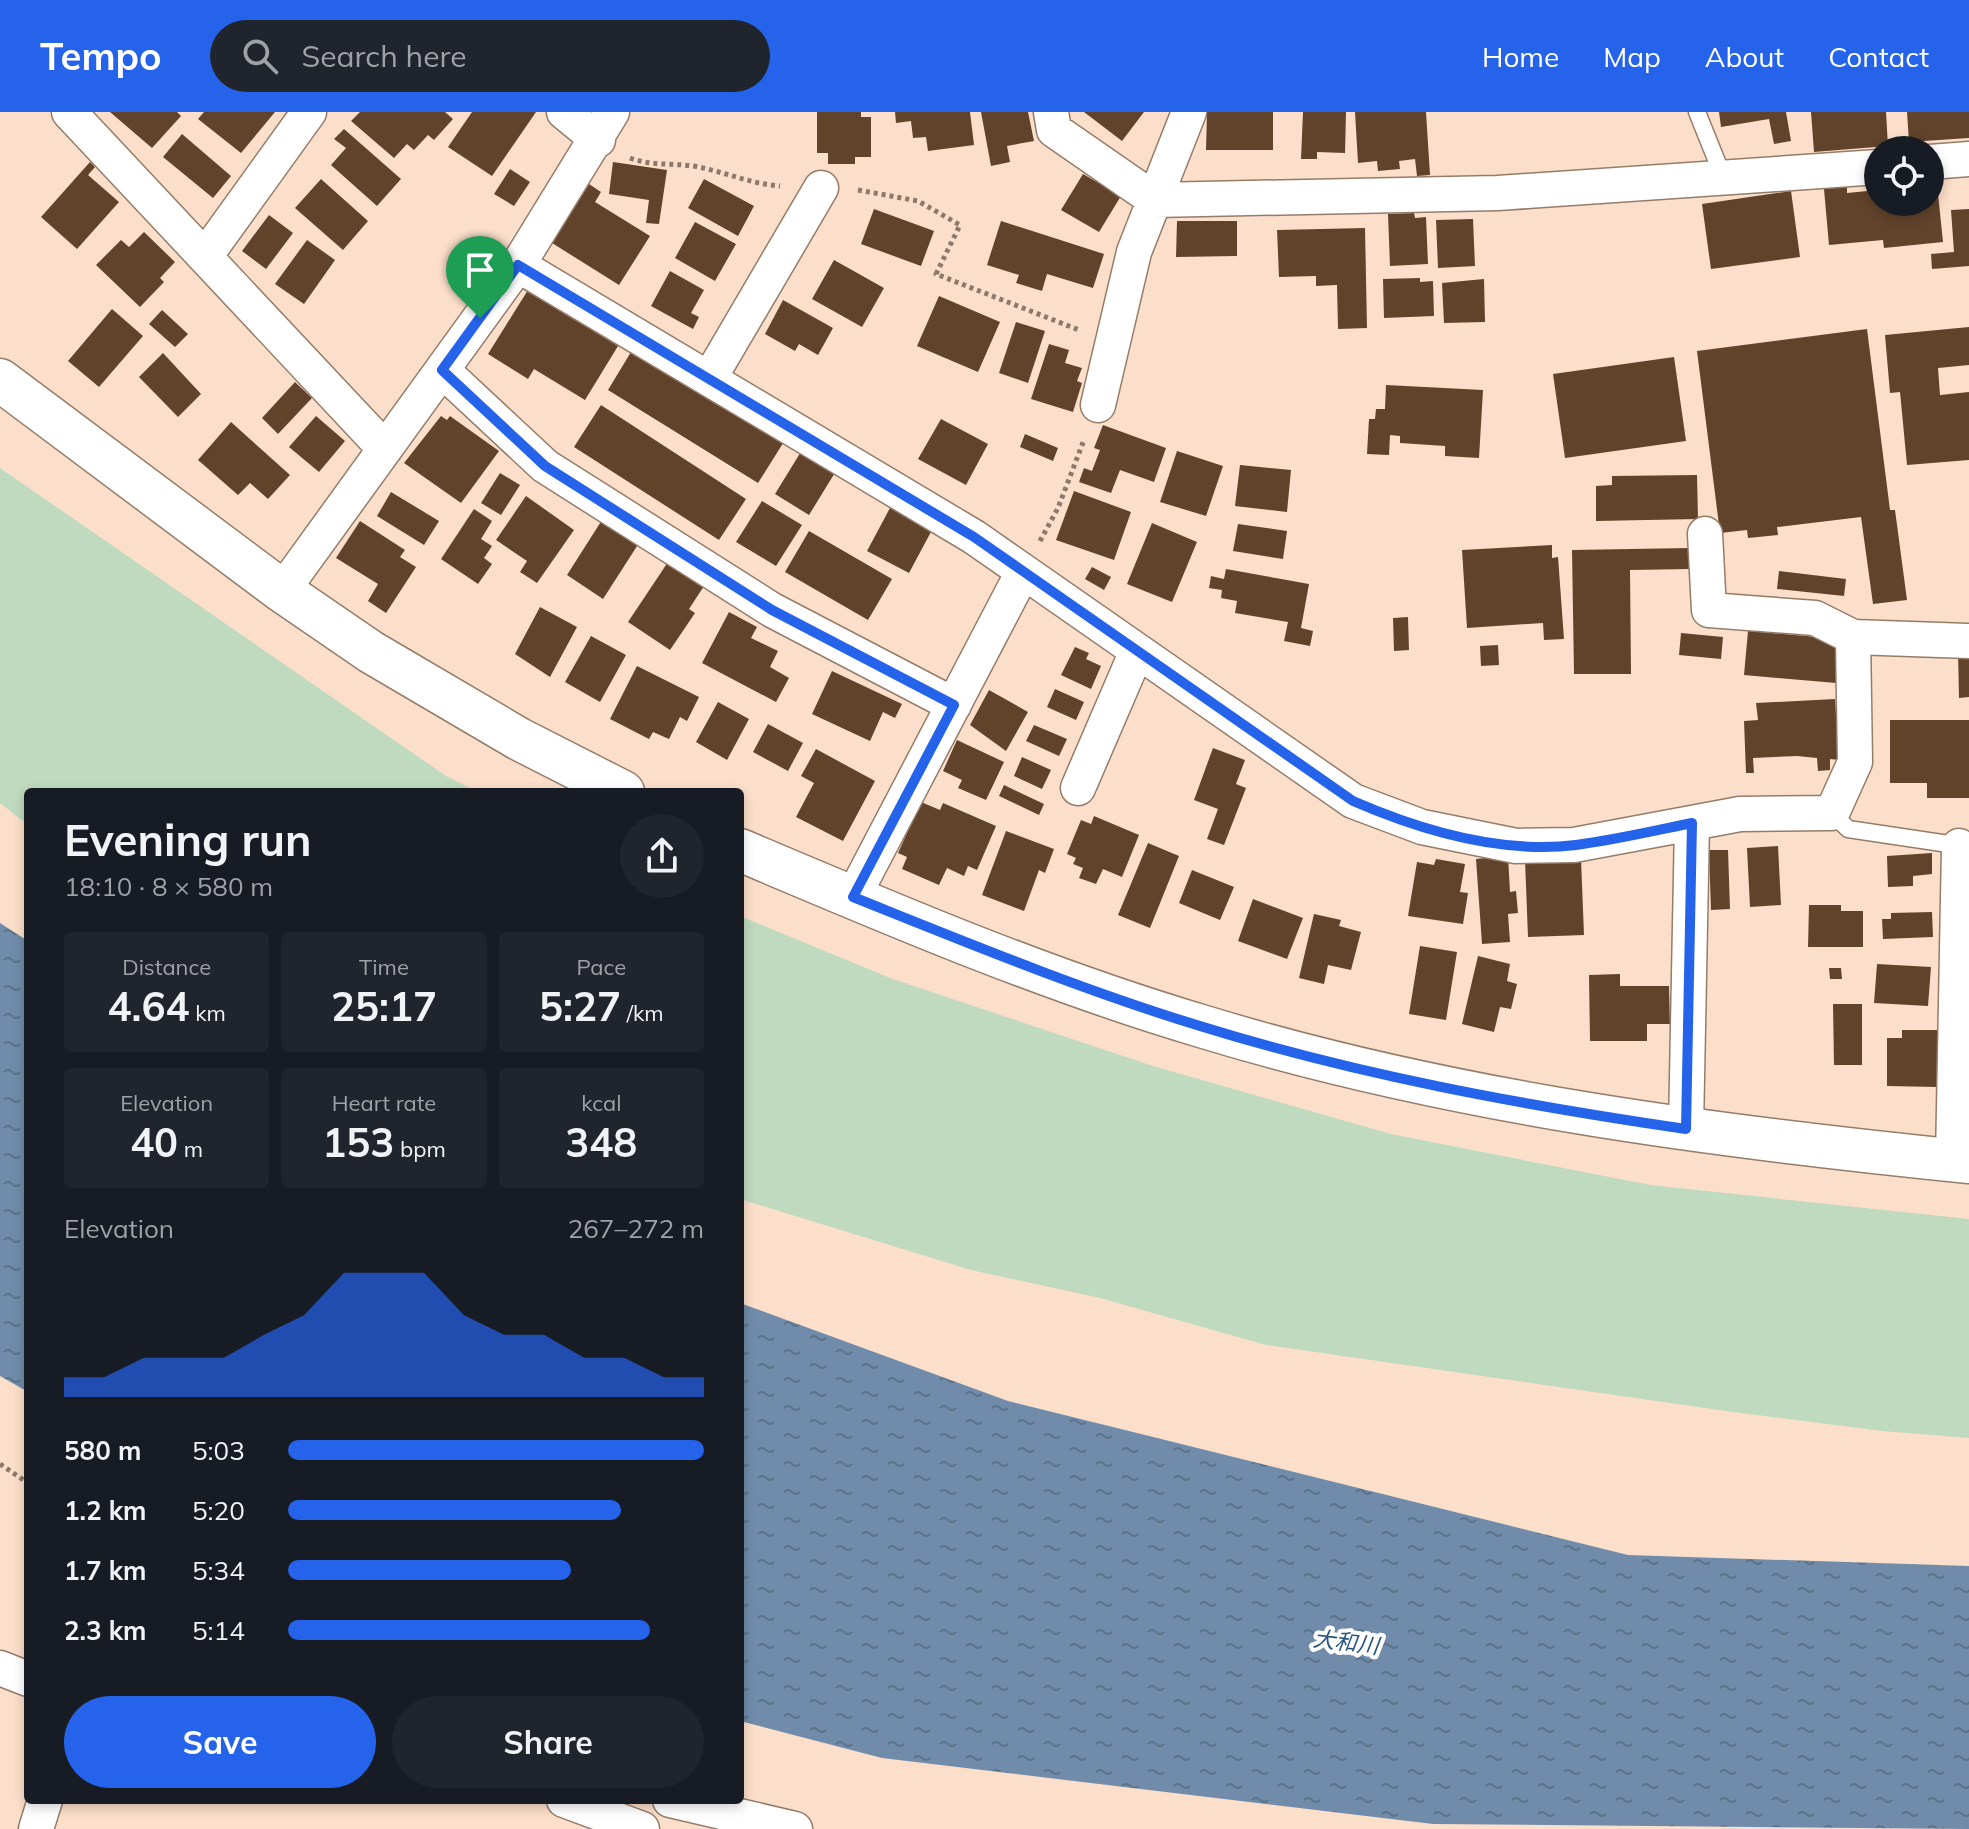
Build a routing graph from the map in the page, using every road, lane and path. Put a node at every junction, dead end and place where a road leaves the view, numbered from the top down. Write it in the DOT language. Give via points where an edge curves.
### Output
graph roads {
  1 [pos="69,112"];
  2 [pos="309,112"];
  3 [pos="564,112"];
  4 [pos="1051,112"];
  5 [pos="1189,112"];
  6 [pos="1697,112"];
  7 [pos="605,126"];
  8 [pos="1969,159"];
  9 [pos="1944,161"];
  10 [pos="1864,168"];
  11 [pos="1724,179"];
  12 [pos="821,188"];
  13 [pos="1155,200"];
  14 [pos="206,255"];
  15 [pos="518,265"];
  16 [pos="1113,343"];
  17 [pos="442,370"];
  18 [pos="709,379"];
  19 [pos="0,380"];
  20 [pos="1098,405"];
  21 [pos="385,449"];
  22 [pos="1705,534"];
  23 [pos="1023,572"];
  24 [pos="282,591"];
  25 [pos="1853,637"];
  26 [pos="1969,641"];
  27 [pos="1137,651"];
  28 [pos="954,705"];
  29 [pos="615,788"];
  30 [pos="1078,788"];
  31 [pos="1832,813"];
  32 [pos="1692,823"];
  33 [pos="1964,847"];
  34 [pos="744,852"];
  35 [pos="853,897"];
  36 [pos="1686,1129"];
  37 [pos="1961,1161"];
  38 [pos="0,1464"];
  39 [pos="24,1480"];
  40 [pos="0,1668"];
  41 [pos="24,1677"];
  42 [pos="44,1804"];
  43 [pos="575,1804"];
  44 [pos="687,1804"];
  45 [pos="36,1829"];
  46 [pos="642,1829"];
  47 [pos="795,1829"];
  1 -- 14 [label="street"];
  2 -- 14 [label="street"];
  3 -- 7 [label="street"];
  4 -- 13 [label="street" via="1054,130"];
  5 -- 13 [label="street"];
  6 -- 11 [label="lane"];
  7 -- 12 [label="path" via="622,155 647,164 693,166 761,185"];
  7 -- 15 [label="street"];
  8 -- 9 [label="street"];
  10 -- 11 [label="street"];
  11 -- 13 [label="street" via="1498,193"];
  12 -- 16 [label="path" via="876,190 918,201 960,225 936,274"];
  12 -- 18 [label="street"];
  13 -- 16 [label="street" via="1134,252"];
  14 -- 21 [label="street"];
  15 -- 17 [label="street"];
  15 -- 18 [label="street"];
  16 -- 20 [label="street"];
  17 -- 21 [label="street"];
  17 -- 28 [label="street" via="545,466 772,610"];
  18 -- 23 [label="street" via="974,537"];
  19 -- 24 [label="street"];
  20 -- 23 [label="path" via="1058,508"];
  21 -- 24 [label="street"];
  22 -- 25 [label="street" via="1709,610 1815,618"];
  23 -- 27 [label="street"];
  23 -- 28 [label="street"];
  24 -- 29 [label="street" via="371,652"];
  25 -- 26 [label="street"];
  25 -- 31 [label="street" via="1855,762"];
  27 -- 30 [label="street"];
  27 -- 32 [label="street" via="1353,801 1412,824 1516,846 1574,845"];
  28 -- 35 [label="street"];
  31 -- 32 [label="street" via="1764,812"];
  31 -- 33 [label="lane" via="1848,829"];
  32 -- 36 [label="street"];
  33 -- 37 [label="street"];
  34 -- 35 [label="street"];
  35 -- 36 [label="street" via="1048,976 1201,1026 1417,1083"];
  36 -- 37 [label="street"];
  38 -- 39 [label="path"];
  40 -- 41 [label="street"];
  42 -- 45 [label="street"];
  43 -- 46 [label="street"];
  44 -- 47 [label="street"];
}
